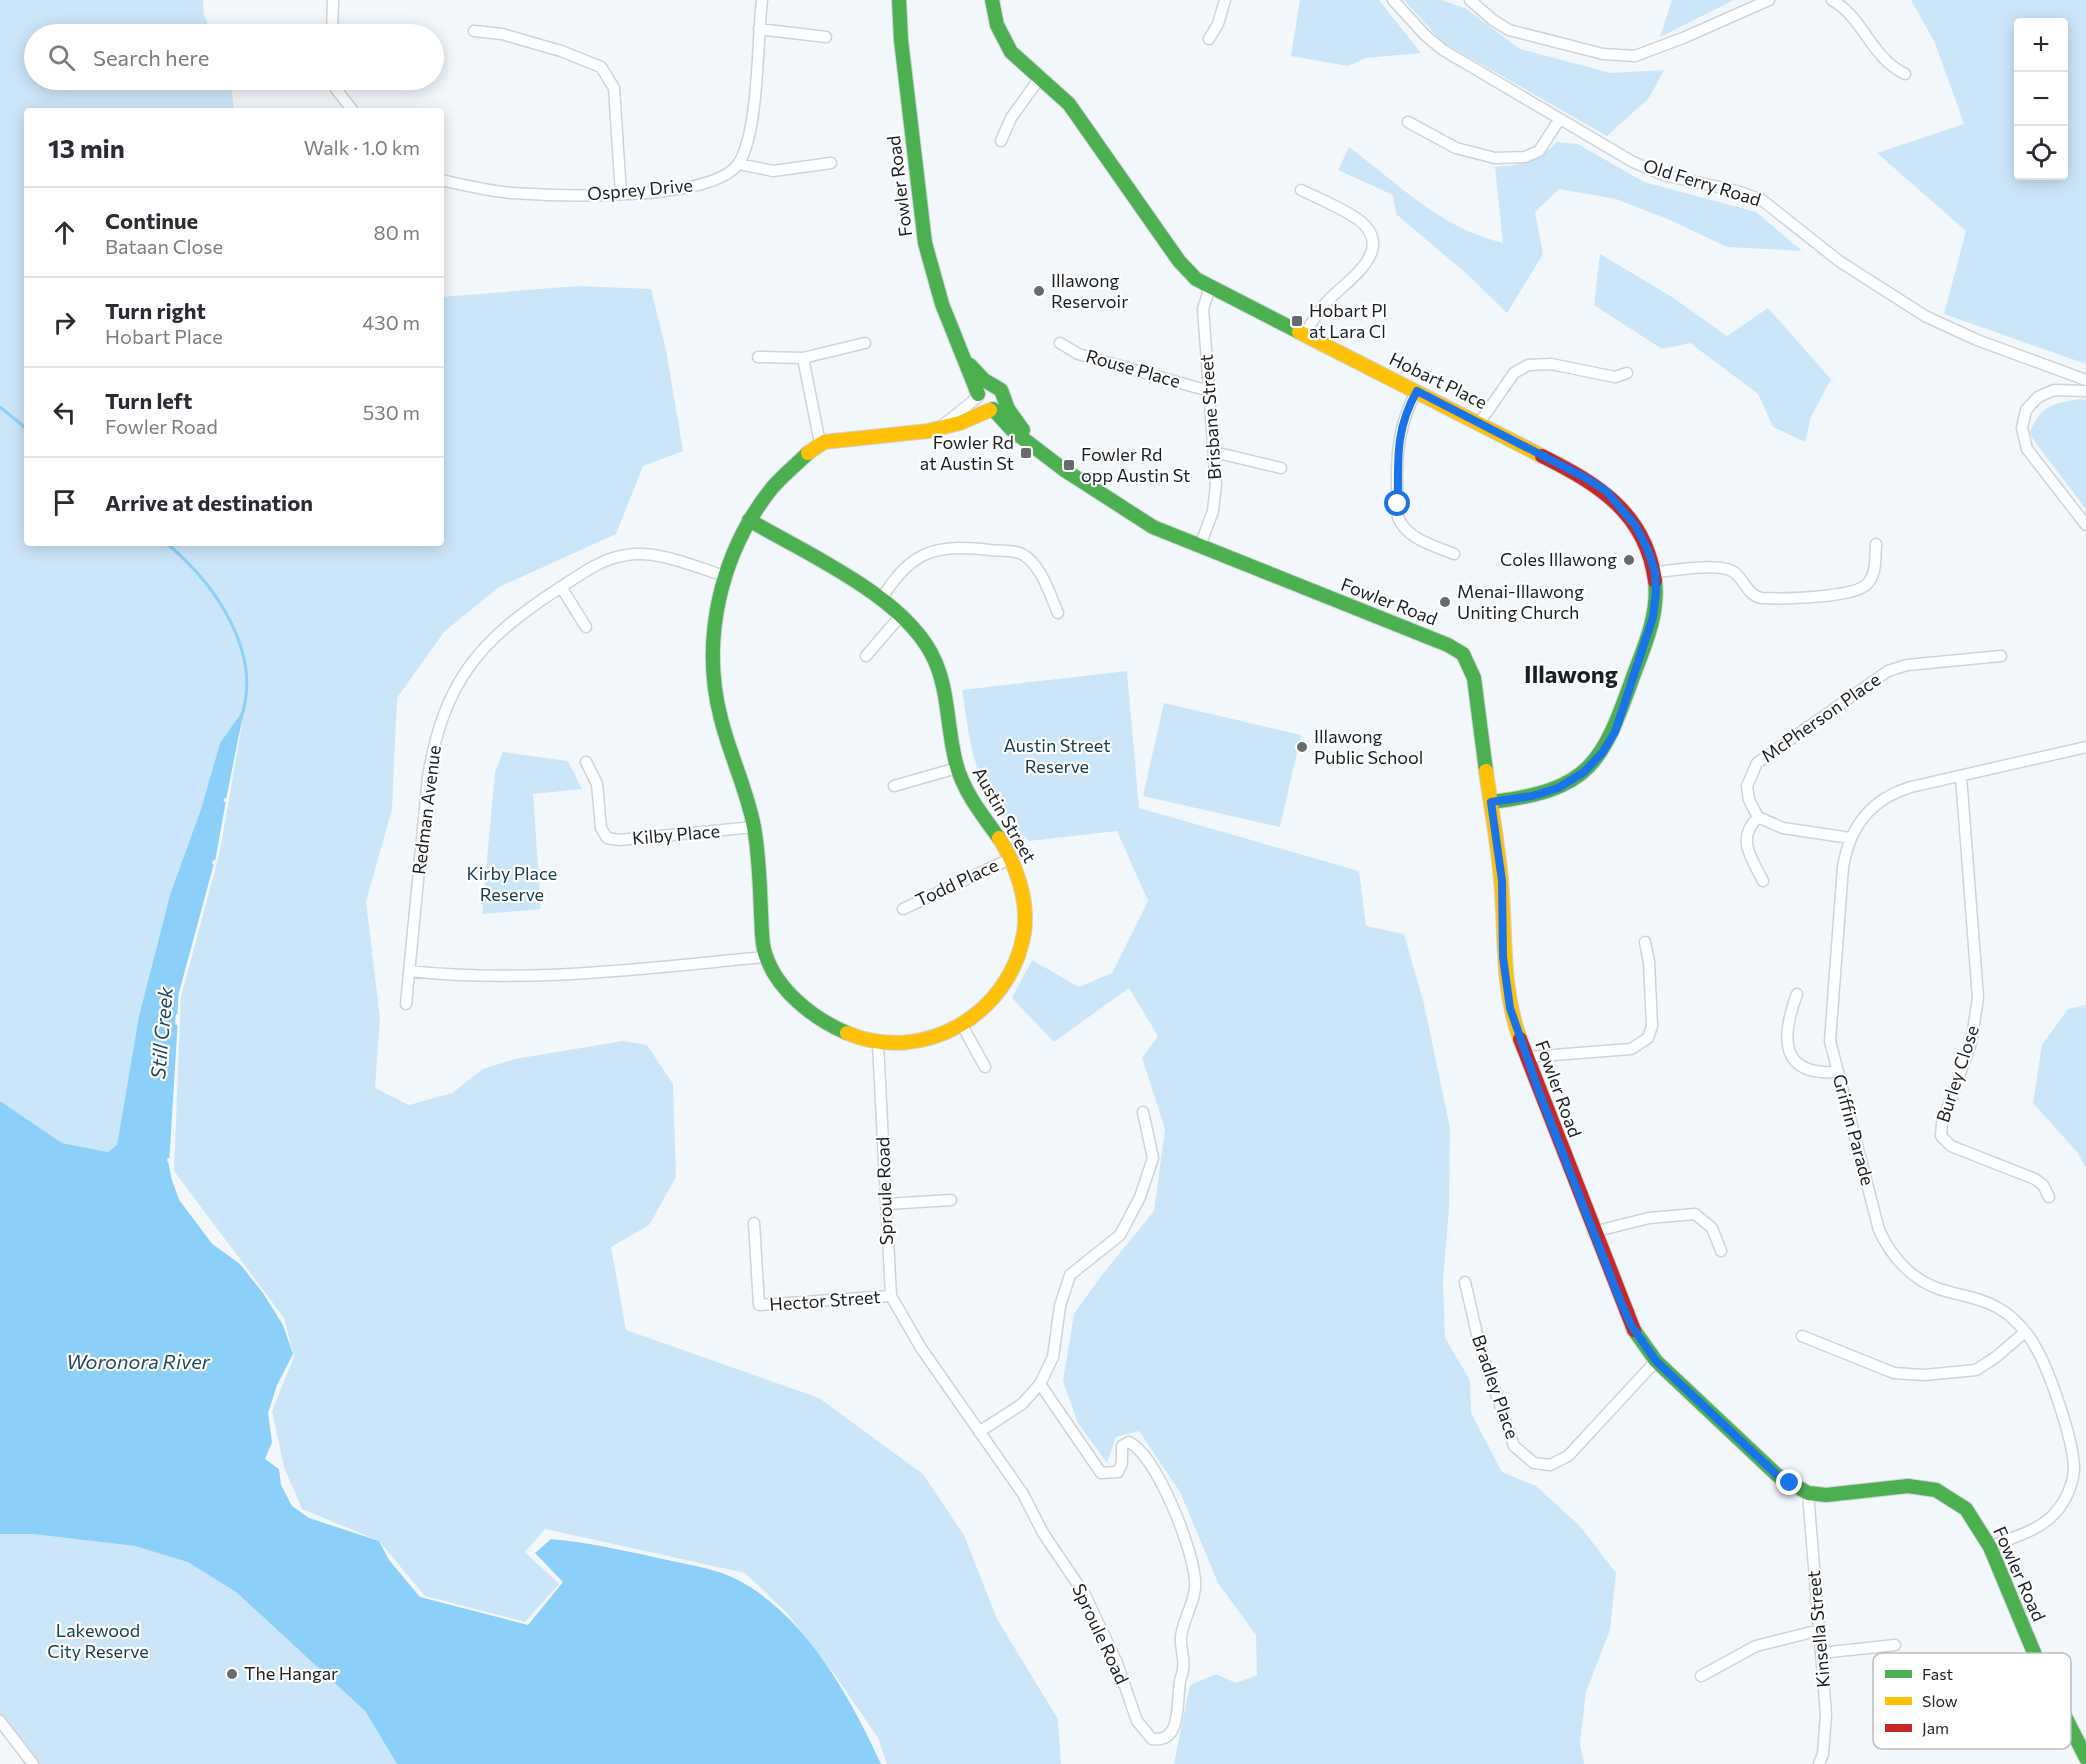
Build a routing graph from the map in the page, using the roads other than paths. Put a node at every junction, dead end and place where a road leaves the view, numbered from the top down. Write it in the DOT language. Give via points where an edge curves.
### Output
graph roads {
  1 [pos="333,0"];
  2 [pos="762,0"];
  3 [pos="899,0"];
  4 [pos="993,0"];
  5 [pos="1225,0"];
  6 [pos="1393,0"];
  7 [pos="1470,0"];
  8 [pos="1769,0"];
  9 [pos="1832,0"];
  10 [pos="332,24"];
  11 [pos="759,28"];
  12 [pos="474,31"];
  13 [pos="826,37"];
  14 [pos="1209,39"];
  15 [pos="1905,74"];
  16 [pos="1039,79"];
  17 [pos="337,90"];
  18 [pos="351,108"];
  19 [pos="1559,120"];
  20 [pos="1408,122"];
  21 [pos="1001,141"];
  22 [pos="831,163"];
  23 [pos="740,164"];
  24 [pos="444,181"];
  25 [pos="1301,189"];
  26 [pos="621,194"];
  27 [pos="1210,287"];
  28 [pos="1304,335"];
  29 [pos="865,343"];
  30 [pos="1059,343"];
  31 [pos="758,357"];
  32 [pos="803,358"];
  33 [pos="966,360"];
  34 [pos="1627,373"];
  35 [pos="2086,380"];
  36 [pos="993,385"];
  37 [pos="1209,391"];
  38 [pos="1417,391"];
  39 [pos="2086,391"];
  40 [pos="978,395"];
  41 [pos="1003,396"];
  42 [pos="991,410"];
  43 [pos="1480,422"];
  44 [pos="940,427"];
  45 [pos="820,443"];
  46 [pos="1032,445"];
  47 [pos="1214,452"];
  48 [pos="1281,468"];
  49 [pos="749,520"];
  50 [pos="2086,525"];
  51 [pos="1876,544"];
  52 [pos="1200,546"];
  53 [pos="1454,554"];
  54 [pos="1655,572"];
  55 [pos="725,576"];
  56 [pos="561,587"];
  57 [pos="882,598"];
  58 [pos="1058,613"];
  59 [pos="902,614"];
  60 [pos="586,627"];
  61 [pos="866,656"];
  62 [pos="2001,656"];
  63 [pos="2086,747"];
  64 [pos="586,762"];
  65 [pos="957,768"];
  66 [pos="1961,776"];
  67 [pos="894,786"];
  68 [pos="1491,802"];
  69 [pos="1758,817"];
  70 [pos="754,828"];
  71 [pos="1850,838"];
  72 [pos="1012,858"];
  73 [pos="1763,881"];
  74 [pos="903,909"];
  75 [pos="1645,942"];
  76 [pos="765,957"];
  77 [pos="409,971"];
  78 [pos="1797,994"];
  79 [pos="406,1004"];
  80 [pos="963,1027"];
  81 [pos="878,1044"];
  82 [pos="1527,1057"];
  83 [pos="985,1067"];
  84 [pos="1837,1072"];
  85 [pos="1143,1112"];
  86 [pos="2049,1197"];
  87 [pos="951,1200"];
  88 [pos="887,1204"];
  89 [pos="754,1223"];
  90 [pos="1593,1232"];
  91 [pos="1721,1251"];
  92 [pos="1465,1282"];
  93 [pos="891,1296"];
  94 [pos="2025,1332"];
  95 [pos="1802,1336"];
  96 [pos="1656,1361"];
  97 [pos="1040,1384"];
  98 [pos="979,1432"];
  99 [pos="1808,1493"];
  100 [pos="1990,1547"];
  101 [pos="1820,1630"];
  102 [pos="1895,1645"];
  103 [pos="1821,1653"];
  104 [pos="2035,1653"];
  105 [pos="1701,1676"];
  106 [pos="0,1721"];
  107 [pos="2071,1728"];
  108 [pos="2086,1758"];
  109 [pos="33,1764"];
  110 [pos="1819,1764"];
  1 -- 10 [label="street"];
  2 -- 11 [label="street"];
  3 -- 33 [label="street, Fowler Road" via="925,243 942,304"];
  4 -- 16 [label="street, Hobart Place" via="1005,43"];
  5 -- 14 [label="street"];
  6 -- 19 [label="street, Old Ferry Road" via="1433,43"];
  7 -- 8 [label="street" via="1509,30 1622,56 1655,50"];
  9 -- 15 [label="street" via="1856,22 1881,58"];
  11 -- 13 [label="street"];
  11 -- 23 [label="street" via="749,140"];
  12 -- 26 [label="street" via="502,34 601,67 614,88"];
  16 -- 21 [label="street" via="1011,118"];
  16 -- 27 [label="street, Hobart Place" via="1074,111 1183,266"];
  17 -- 18 [label="street"];
  19 -- 20 [label="street" via="1539,151 1525,157 1495,158 1456,148"];
  19 -- 35 [label="street, Old Ferry Road" via="1655,172 1762,200 1828,253 1925,316 1977,340"];
  22 -- 23 [label="street" via="773,171"];
  23 -- 26 [label="street, Osprey Drive" via="718,179 689,188"];
  24 -- 26 [label="street, Osprey Drive" via="510,193"];
  25 -- 28 [label="street" via="1357,219 1372,243 1369,260 1326,302"];
  27 -- 28 [label="street, Hobart Place"];
  27 -- 37 [label="street, Brisbane Street" via="1203,309"];
  28 -- 38 [label="street, Hobart Place"];
  29 -- 32 [label="street"];
  30 -- 37 [label="street, Rouse Place" via="1078,354"];
  31 -- 32 [label="street"];
  32 -- 45 [label="street"];
  33 -- 36 [label="street, Fowler Road"];
  33 -- 40 [label="street, Fowler Road"];
  34 -- 43 [label="street" via="1615,377 1551,364 1528,365 1514,373"];
  36 -- 40 [label="street" via="984,386"];
  36 -- 41 [label="street"];
  37 -- 47 [label="street, Brisbane Street"];
  38 -- 43 [label="street, Hobart Place"];
  38 -- 53 [label="street" via="1406,409 1400,431 1398,518 1405,530"];
  39 -- 50 [label="street" via="2054,390 2038,397 2026,410 2022,433 2031,455"];
  40 -- 42 [label="street" via="981,406"];
  40 -- 44 [label="street"];
  41 -- 42 [label="street" via="999,406"];
  41 -- 46 [label="street, Fowler Road"];
  42 -- 44 [label="street"];
  42 -- 46 [label="street, Fowler Road"];
  43 -- 54 [label="street, Hobart Place" via="1606,491 1635,525"];
  44 -- 45 [label="street" via="921,433"];
  45 -- 49 [label="street" via="780,477"];
  46 -- 52 [label="street, Fowler Road" via="1116,507"];
  47 -- 48 [label="street"];
  47 -- 52 [label="street, Brisbane Street" via="1215,501"];
  49 -- 55 [label="street"];
  49 -- 57 [label="street, Austin Street"];
  51 -- 54 [label="street" via="1875,568 1867,585 1841,593 1762,598 1751,594 1736,573 1724,567"];
  52 -- 68 [label="street, Fowler Road" via="1462,654 1474,678"];
  54 -- 68 [label="street, Hobart Place" via="1653,617 1615,732 1602,753 1584,772 1558,788"];
  55 -- 56 [label="street, Redman Avenue" via="652,555 628,554 596,564"];
  55 -- 70 [label="street" via="714,622 712,659 717,702"];
  56 -- 60 [label="street"];
  56 -- 77 [label="street, Redman Avenue" via="519,615 481,650 459,680 445,709 428,777"];
  57 -- 58 [label="street" via="897,574 922,554 958,546 1022,553 1035,566"];
  57 -- 59 [label="street, Austin Street"];
  59 -- 61 [label="street"];
  59 -- 65 [label="street, Austin Street" via="920,632 939,667"];
  62 -- 69 [label="street, McPherson Place" via="1907,665 1878,676 1757,763 1747,786"];
  63 -- 66 [label="street, Griffin Parade"];
  64 -- 70 [label="street, Kilby Place" via="597,784 601,828 608,837 619,840"];
  65 -- 67 [label="street"];
  65 -- 72 [label="street, Austin Street" via="980,815"];
  66 -- 71 [label="street, Griffin Parade" via="1886,796 1868,811"];
  66 -- 86 [label="street, Burley Close" via="1978,998 1973,1036 1942,1123 1941,1136 1950,1146 2035,1179"];
  68 -- 82 [label="street, Fowler Road" via="1502,890 1507,991"];
  69 -- 71 [label="street" via="1783,828"];
  69 -- 73 [label="street" via="1746,835"];
  70 -- 76 [label="street"];
  71 -- 84 [label="street, Griffin Parade" via="1843,867 1829,1028"];
  72 -- 74 [label="street, Todd Place"];
  72 -- 80 [label="street, Austin Street" via="1024,896 1025,918 1016,964 992,999"];
  75 -- 82 [label="street" via="1652,1026 1648,1038 1631,1049"];
  76 -- 77 [label="street" via="526,975 465,977"];
  76 -- 81 [label="street, Austin Street" via="792,995 825,1024"];
  77 -- 79 [label="street, Redman Avenue"];
  78 -- 84 [label="street" via="1785,1035 1789,1048 1798,1063 1809,1071"];
  80 -- 81 [label="street, Austin Street" via="924,1041"];
  80 -- 83 [label="street"];
  81 -- 88 [label="street, Sproule Road"];
  82 -- 90 [label="street, Fowler Road"];
  84 -- 94 [label="street, Griffin Parade" via="1879,1230 1889,1250 1923,1281 1989,1302"];
  85 -- 97 [label="street" via="1153,1158 1140,1197 1120,1235 1070,1275 1060,1305 1053,1357"];
  87 -- 88 [label="street"];
  88 -- 93 [label="street, Sproule Road"];
  89 -- 93 [label="street, Hector Street" via="759,1305"];
  90 -- 91 [label="street" via="1649,1218 1695,1214 1712,1228"];
  90 -- 96 [label="street, Fowler Road" via="1631,1325"];
  92 -- 96 [label="street, Bradley Place" via="1502,1416 1514,1446 1534,1463 1550,1465 1568,1456"];
  93 -- 98 [label="street, Sproule Road" via="921,1348"];
  94 -- 95 [label="street" via="1976,1370 1924,1376 1894,1373"];
  94 -- 100 [label="street, Griffin Parade" via="2042,1358 2065,1426 2073,1459 2072,1482 2060,1508 2047,1521"];
  96 -- 99 [label="street, Fowler Road" via="1777,1475"];
  97 -- 98 [label="street" via="1022,1404"];
  97 -- 98 [label="street, Sproule Road" via="1101,1473 1118,1472 1122,1446 1129,1442 1172,1504 1191,1559 1196,1589 1181,1638 1184,1669 1177,1718 1166,1739 1152,1739 1137,1721 1117,1663 1085,1595 1043,1533 1023,1494"];
  99 -- 100 [label="street, Fowler Road" via="1845,1495 1908,1486 1936,1490 1966,1509"];
  99 -- 101 [label="street, Kinsella Street"];
  100 -- 104 [label="street, Fowler Road"];
  101 -- 103 [label="street, Kinsella Street"];
  101 -- 105 [label="street" via="1756,1646"];
  102 -- 103 [label="street"];
  103 -- 110 [label="street, Kinsella Street" via="1826,1714"];
  106 -- 109 [label="street"];
  107 -- 108 [label="street, Fowler Road"];
}
